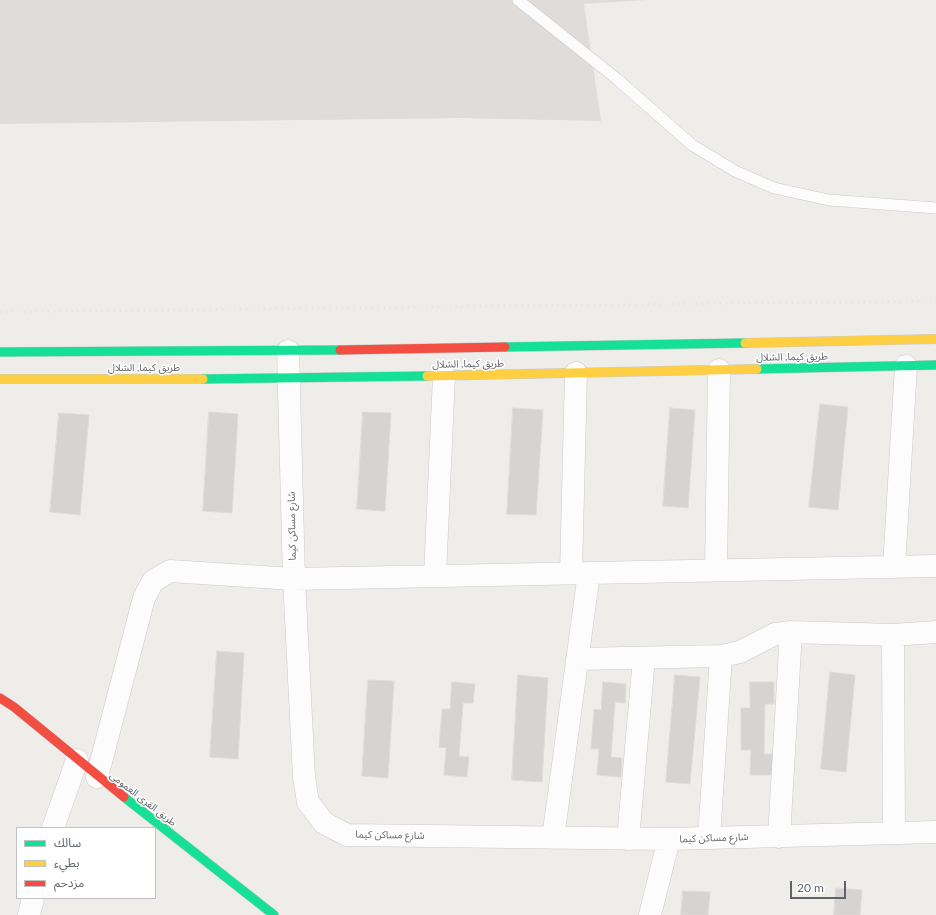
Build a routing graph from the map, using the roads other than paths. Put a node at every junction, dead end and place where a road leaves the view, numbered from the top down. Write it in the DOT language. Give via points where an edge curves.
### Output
graph roads {
  1 [pos="518,0"];
  2 [pos="936,208"];
  3 [pos="936,339"];
  4 [pos="0,352"];
  5 [pos="288,352"];
  6 [pos="936,365"];
  7 [pos="906,366"];
  8 [pos="719,370"];
  9 [pos="576,373"];
  10 [pos="444,376"];
  11 [pos="0,379"];
  12 [pos="288,379"];
  13 [pos="936,566"];
  14 [pos="894,567"];
  15 [pos="716,570"];
  16 [pos="580,573"];
  17 [pos="435,576"];
  18 [pos="294,579"];
  19 [pos="791,632"];
  20 [pos="936,632"];
  21 [pos="893,635"];
  22 [pos="721,656"];
  23 [pos="644,658"];
  24 [pos="577,659"];
  25 [pos="0,698"];
  26 [pos="77,760"];
  27 [pos="98,777"];
  28 [pos="53,827"];
  29 [pos="936,832"];
  30 [pos="894,833"];
  31 [pos="779,837"];
  32 [pos="553,838"];
  33 [pos="709,838"];
  34 [pos="628,839"];
  35 [pos="669,839"];
  36 [pos="33,899"];
  37 [pos="29,915"];
  38 [pos="274,915"];
  39 [pos="650,915"];
  1 -- 2 [label="lane" via="617,79 692,145 735,171 774,188 830,200"];
  3 -- 5 [label="main road, طريق كيما, الشلال"];
  4 -- 5 [label="main road, طريق كيما, الشلال"];
  5 -- 12 [label="street, شارع مساكن كيما"];
  6 -- 7 [label="main road, طريق كيما, الشلال"];
  7 -- 8 [label="main road, طريق كيما, الشلال"];
  7 -- 14 [label="street"];
  8 -- 9 [label="main road, طريق كيما, الشلال"];
  8 -- 15 [label="street"];
  9 -- 10 [label="main road, طريق كيما, الشلال"];
  9 -- 16 [label="street"];
  10 -- 12 [label="main road, طريق كيما, الشلال"];
  10 -- 17 [label="street"];
  11 -- 12 [label="main road, طريق كيما, الشلال"];
  12 -- 18 [label="street, شارع مساكن كيما"];
  13 -- 14 [label="street"];
  14 -- 15 [label="street"];
  15 -- 16 [label="street"];
  16 -- 17 [label="street"];
  16 -- 24 [label="street"];
  17 -- 18 [label="street"];
  18 -- 27 [label="street" via="170,571 153,581 144,598"];
  18 -- 32 [label="street, شارع مساكن كيما" via="304,777 308,802 324,823 347,834"];
  19 -- 21 [label="street"];
  19 -- 22 [label="street" via="775,634 740,652"];
  19 -- 31 [label="street"];
  20 -- 21 [label="street"];
  21 -- 30 [label="street"];
  22 -- 23 [label="street"];
  22 -- 33 [label="street"];
  23 -- 24 [label="street"];
  23 -- 34 [label="street"];
  24 -- 32 [label="street"];
  25 -- 26 [label="main road, طريق القرى العمومى"];
  26 -- 27 [label="main road, طريق القرى العمومى"];
  26 -- 28 [label="street"];
  27 -- 38 [label="main road, طريق القرى العمومى"];
  29 -- 30 [label="street, شارع مساكن كيما"];
  30 -- 31 [label="street, شارع مساكن كيما"];
  31 -- 33 [label="street, شارع مساكن كيما"];
  32 -- 34 [label="street, شارع مساكن كيما"];
  33 -- 35 [label="street, شارع مساكن كيما"];
  34 -- 35 [label="street, شارع مساكن كيما"];
  35 -- 39 [label="street"];
  36 -- 37 [label="street"];
}
